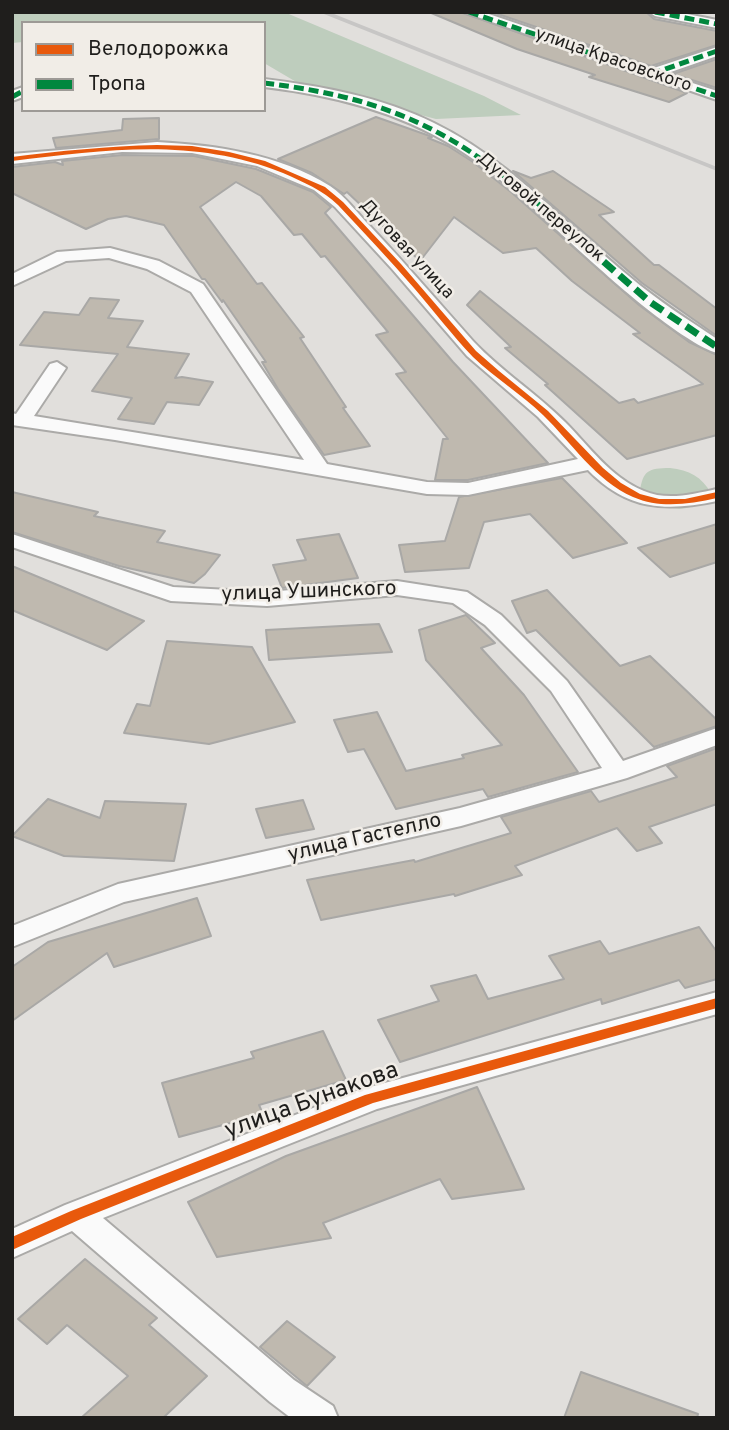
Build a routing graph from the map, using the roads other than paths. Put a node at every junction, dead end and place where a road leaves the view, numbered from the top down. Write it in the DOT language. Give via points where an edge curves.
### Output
graph roads {
  1 [pos="469,12"];
  2 [pos="655,12"];
  3 [pos="717,24"];
  4 [pos="717,51"];
  5 [pos="651,74"];
  6 [pos="266,83"];
  7 [pos="717,96"];
  8 [pos="12,159"];
  9 [pos="12,281"];
  10 [pos="717,347"];
  11 [pos="57,368"];
  12 [pos="17,420"];
  13 [pos="590,463"];
  14 [pos="321,471"];
  15 [pos="717,495"];
  16 [pos="12,540"];
  17 [pos="717,736"];
  18 [pos="618,772"];
  19 [pos="12,937"];
  20 [pos="717,1003"];
  21 [pos="76,1215"];
  22 [pos="12,1244"];
  23 [pos="320,1418"];
  1 -- 5 [label="street, улица Красовского"];
  2 -- 3 [label="street"];
  4 -- 5 [label="street"];
  5 -- 7 [label="street, улица Красовского"];
  6 -- 10 [label="street, Дуговой переулок" via="355,99 428,125 524,190 650,302"];
  8 -- 13 [label="street, Дуговая улица" via="133,146 214,149 282,169 327,191 480,359 546,413"];
  9 -- 14 [label="street" via="63,256 110,253 153,265 197,288"];
  11 -- 12 [label="street"];
  12 -- 14 [label="street"];
  13 -- 14 [label="street" via="468,489 427,488"];
  13 -- 15 [label="street, Дуговая улица" via="618,485 654,500 693,502"];
  16 -- 18 [label="street, улица Ушинского" via="171,594 267,599 397,588 459,597 493,620 559,686"];
  17 -- 18 [label="street, улица Гастелло"];
  18 -- 19 [label="street, улица Гастелло" via="461,817 118,894"];
  20 -- 21 [label="street, улица Бунакова" via="370,1099"];
  21 -- 22 [label="street, улица Бунакова"];
  21 -- 23 [label="street" via="282,1391"];
}
